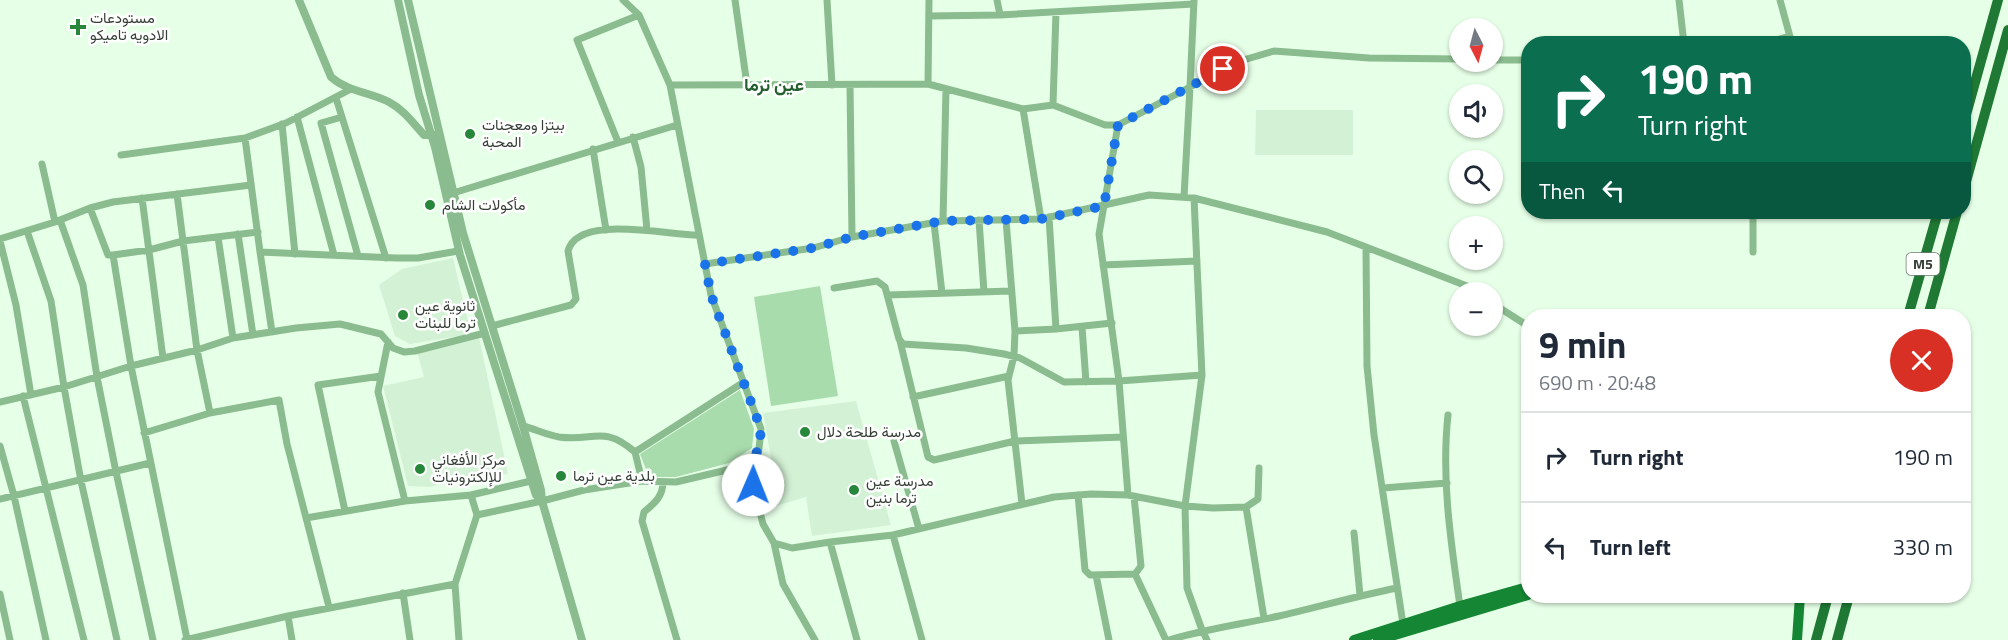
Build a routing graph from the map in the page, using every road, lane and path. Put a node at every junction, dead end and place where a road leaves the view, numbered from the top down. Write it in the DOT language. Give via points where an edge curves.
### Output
graph roads {
  1 [pos="299,0"];
  2 [pos="398,0"];
  3 [pos="408,0"];
  4 [pos="623,0"];
  5 [pos="735,0"];
  6 [pos="827,0"];
  7 [pos="929,0"];
  8 [pos="997,0"];
  9 [pos="1679,0"];
  10 [pos="1780,0"];
  11 [pos="1998,0"];
  12 [pos="1194,2"];
  13 [pos="1056,12"];
  14 [pos="639,15"];
  15 [pos="1000,15"];
  16 [pos="929,16"];
  17 [pos="2008,30"];
  18 [pos="1683,36"];
  19 [pos="1789,36"];
  20 [pos="1449,59"];
  21 [pos="1503,60"];
  22 [pos="1521,60"];
  23 [pos="928,84"];
  24 [pos="670,85"];
  25 [pos="747,85"];
  26 [pos="832,85"];
  27 [pos="850,85"];
  28 [pos="1190,87"];
  29 [pos="351,89"];
  30 [pos="946,89"];
  31 [pos="1971,97"];
  32 [pos="336,98"];
  33 [pos="433,104"];
  34 [pos="1053,105"];
  35 [pos="422,106"];
  36 [pos="1023,109"];
  37 [pos="297,117"];
  38 [pos="342,117"];
  39 [pos="282,124"];
  40 [pos="677,125"];
  41 [pos="1118,125"];
  42 [pos="436,135"];
  43 [pos="245,138"];
  44 [pos="633,138"];
  45 [pos="618,142"];
  46 [pos="593,149"];
  47 [pos="121,155"];
  48 [pos="42,164"];
  49 [pos="1971,164"];
  50 [pos="251,185"];
  51 [pos="453,193"];
  52 [pos="177,194"];
  53 [pos="1185,197"];
  54 [pos="142,198"];
  55 [pos="1194,198"];
  56 [pos="1104,206"];
  57 [pos="90,208"];
  58 [pos="1045,218"];
  59 [pos="1753,219"];
  60 [pos="1936,219"];
  61 [pos="1955,219"];
  62 [pos="979,220"];
  63 [pos="1006,220"];
  64 [pos="57,221"];
  65 [pos="943,221"];
  66 [pos="934,223"];
  67 [pos="606,230"];
  68 [pos="647,230"];
  69 [pos="27,231"];
  70 [pos="258,232"];
  71 [pos="238,234"];
  72 [pos="699,235"];
  73 [pos="218,237"];
  74 [pos="852,237"];
  75 [pos="0,240"];
  76 [pos="183,241"];
  77 [pos="1366,247"];
  78 [pos="149,250"];
  79 [pos="458,250"];
  80 [pos="260,252"];
  81 [pos="1754,252"];
  82 [pos="295,254"];
  83 [pos="113,255"];
  84 [pos="333,255"];
  85 [pos="358,256"];
  86 [pos="386,258"];
  87 [pos="1197,261"];
  88 [pos="705,264"];
  89 [pos="1103,265"];
  90 [pos="1457,282"];
  91 [pos="834,288"];
  92 [pos="1011,291"];
  93 [pos="984,292"];
  94 [pos="942,293"];
  95 [pos="888,296"];
  96 [pos="1910,309"];
  97 [pos="1930,309"];
  98 [pos="1503,310"];
  99 [pos="1521,322"];
  100 [pos="1112,323"];
  101 [pos="492,326"];
  102 [pos="1082,327"];
  103 [pos="1056,329"];
  104 [pos="1014,331"];
  105 [pos="272,332"];
  106 [pos="485,333"];
  107 [pos="254,335"];
  108 [pos="233,338"];
  109 [pos="899,339"];
  110 [pos="388,342"];
  111 [pos="197,350"];
  112 [pos="1014,357"];
  113 [pos="163,358"];
  114 [pos="131,366"];
  115 [pos="1202,375"];
  116 [pos="97,376"];
  117 [pos="381,376"];
  118 [pos="1009,376"];
  119 [pos="1119,381"];
  120 [pos="744,382"];
  121 [pos="1086,382"];
  122 [pos="64,387"];
  123 [pos="27,396"];
  124 [pos="913,397"];
  125 [pos="0,402"];
  126 [pos="210,412"];
  127 [pos="1448,415"];
  128 [pos="523,426"];
  129 [pos="144,434"];
  130 [pos="1123,437"];
  131 [pos="894,441"];
  132 [pos="1015,441"];
  133 [pos="0,446"];
  134 [pos="635,452"];
  135 [pos="150,463"];
  136 [pos="748,465"];
  137 [pos="1259,468"];
  138 [pos="116,472"];
  139 [pos="81,481"];
  140 [pos="531,481"];
  141 [pos="642,481"];
  142 [pos="663,482"];
  143 [pos="1447,483"];
  144 [pos="1383,488"];
  145 [pos="48,489"];
  146 [pos="471,495"];
  147 [pos="1078,495"];
  148 [pos="14,496"];
  149 [pos="1131,496"];
  150 [pos="0,499"];
  151 [pos="405,501"];
  152 [pos="542,501"];
  153 [pos="1022,504"];
  154 [pos="1185,506"];
  155 [pos="1246,507"];
  156 [pos="345,511"];
  157 [pos="477,515"];
  158 [pos="306,518"];
  159 [pos="919,530"];
  160 [pos="1354,533"];
  161 [pos="893,535"];
  162 [pos="830,542"];
  163 [pos="774,543"];
  164 [pos="1134,574"];
  165 [pos="1096,575"];
  166 [pos="455,584"];
  167 [pos="1397,588"];
  168 [pos="1521,589"];
  169 [pos="403,593"];
  170 [pos="0,594"];
  171 [pos="1360,595"];
  172 [pos="1521,597"];
  173 [pos="1800,603"];
  174 [pos="1826,603"];
  175 [pos="1847,603"];
  176 [pos="1460,606"];
  177 [pos="330,607"];
  178 [pos="288,616"];
  179 [pos="1264,618"];
  180 [pos="1403,624"];
  181 [pos="1202,630"];
  182 [pos="10,640"];
  183 [pos="46,640"];
  184 [pos="84,640"];
  185 [pos="117,640"];
  186 [pos="153,640"];
  187 [pos="186,640"];
  188 [pos="291,640"];
  189 [pos="410,640"];
  190 [pos="459,640"];
  191 [pos="582,640"];
  192 [pos="677,640"];
  193 [pos="815,640"];
  194 [pos="856,640"];
  195 [pos="922,640"];
  196 [pos="1109,640"];
  197 [pos="1168,640"];
  198 [pos="1207,640"];
  199 [pos="1354,640"];
  200 [pos="1378,640"];
  201 [pos="1797,640"];
  202 [pos="1816,640"];
  203 [pos="1837,640"];
  1 -- 29 [label="street" via="327,70 339,84"];
  2 -- 35 [label="street"];
  3 -- 33 [label="street"];
  4 -- 14 [label="street"];
  5 -- 25 [label="street"];
  6 -- 26 [label="street"];
  7 -- 16 [label="street"];
  8 -- 15 [label="street"];
  9 -- 18 [label="street"];
  10 -- 19 [label="street"];
  11 -- 31 [label="highway"];
  12 -- 13 [label="street"];
  12 -- 28 [label="street"];
  13 -- 15 [label="street"];
  13 -- 34 [label="street"];
  14 -- 24 [label="street"];
  14 -- 45 [label="street" via="577,40"];
  15 -- 16 [label="street"];
  16 -- 23 [label="street"];
  17 -- 49 [label="highway"];
  20 -- 28 [label="street" via="1274,51 1240,61"];
  21 -- 22 [label="street"];
  23 -- 27 [label="street"];
  23 -- 30 [label="street"];
  24 -- 25 [label="street"];
  24 -- 40 [label="street"];
  25 -- 26 [label="street"];
  26 -- 27 [label="street"];
  27 -- 74 [label="street"];
  28 -- 41 [label="street"];
  28 -- 53 [label="street"];
  29 -- 32 [label="street"];
  29 -- 42 [label="street" via="392,104 424,135"];
  30 -- 36 [label="street"];
  30 -- 65 [label="street"];
  32 -- 37 [label="street"];
  32 -- 38 [label="street"];
  33 -- 35 [label="street" via="429,111"];
  33 -- 42 [label="street"];
  34 -- 36 [label="street"];
  34 -- 41 [label="street" via="1105,125"];
  35 -- 42 [label="street"];
  36 -- 58 [label="street"];
  37 -- 39 [label="street"];
  37 -- 84 [label="street"];
  38 -- 85 [label="street" via="321,123"];
  38 -- 86 [label="street"];
  39 -- 43 [label="street"];
  39 -- 82 [label="street"];
  40 -- 44 [label="street"];
  40 -- 72 [label="street"];
  41 -- 56 [label="street"];
  42 -- 51 [label="street"];
  42 -- 79 [label="street"];
  43 -- 47 [label="street"];
  43 -- 50 [label="street"];
  44 -- 45 [label="street"];
  44 -- 68 [label="street"];
  45 -- 46 [label="street"];
  46 -- 51 [label="street"];
  46 -- 67 [label="street"];
  48 -- 64 [label="street"];
  50 -- 52 [label="street"];
  50 -- 70 [label="street"];
  51 -- 101 [label="street"];
  52 -- 54 [label="street"];
  52 -- 76 [label="street"];
  53 -- 55 [label="street"];
  53 -- 56 [label="street" via="1149,195"];
  54 -- 57 [label="street"];
  54 -- 78 [label="street"];
  55 -- 77 [label="street" via="1327,232"];
  55 -- 87 [label="street"];
  56 -- 58 [label="street"];
  56 -- 89 [label="street" via="1099,234"];
  57 -- 64 [label="street"];
  57 -- 83 [label="street" via="108,255"];
  58 -- 63 [label="street"];
  58 -- 103 [label="street"];
  59 -- 81 [label="street"];
  60 -- 96 [label="highway, M5"];
  61 -- 97 [label="highway, M5"];
  62 -- 63 [label="street"];
  62 -- 65 [label="street"];
  62 -- 93 [label="street"];
  63 -- 92 [label="street"];
  64 -- 69 [label="street"];
  64 -- 116 [label="street" via="83,285"];
  65 -- 66 [label="street"];
  66 -- 74 [label="street"];
  66 -- 94 [label="street"];
  67 -- 68 [label="street"];
  67 -- 101 [label="street" via="576,238 570,244 576,299 571,305"];
  68 -- 72 [label="street"];
  69 -- 75 [label="street"];
  69 -- 122 [label="street" via="51,301"];
  70 -- 71 [label="street"];
  70 -- 80 [label="street"];
  71 -- 73 [label="street"];
  71 -- 107 [label="street"];
  72 -- 88 [label="street"];
  73 -- 76 [label="street"];
  73 -- 108 [label="street"];
  74 -- 88 [label="street" via="813,248"];
  75 -- 123 [label="street" via="16,305"];
  76 -- 78 [label="street"];
  76 -- 111 [label="street"];
  77 -- 90 [label="street"];
  77 -- 144 [label="street" via="1367,366"];
  78 -- 83 [label="street"];
  78 -- 113 [label="street"];
  79 -- 86 [label="street" via="418,258"];
  79 -- 106 [label="street"];
  80 -- 82 [label="street"];
  80 -- 105 [label="street"];
  82 -- 84 [label="street"];
  83 -- 114 [label="street"];
  84 -- 85 [label="street"];
  85 -- 86 [label="street"];
  87 -- 89 [label="street"];
  87 -- 115 [label="street"];
  88 -- 120 [label="street" via="711,295"];
  89 -- 100 [label="street"];
  91 -- 95 [label="street" via="877,281"];
  92 -- 93 [label="street"];
  92 -- 104 [label="street"];
  93 -- 94 [label="street"];
  94 -- 95 [label="street"];
  95 -- 109 [label="street"];
  98 -- 99 [label="street"];
  100 -- 102 [label="street"];
  100 -- 119 [label="street"];
  101 -- 128 [label="street"];
  102 -- 103 [label="street"];
  102 -- 121 [label="street"];
  103 -- 104 [label="street"];
  104 -- 112 [label="street"];
  105 -- 107 [label="street"];
  105 -- 110 [label="street" via="340,324 381,334"];
  106 -- 110 [label="street" via="415,351 404,352"];
  106 -- 140 [label="street"];
  107 -- 108 [label="street"];
  108 -- 111 [label="street"];
  109 -- 112 [label="street" via="903,344 966,348"];
  109 -- 124 [label="street"];
  110 -- 117 [label="street"];
  111 -- 113 [label="street"];
  111 -- 126 [label="street"];
  112 -- 118 [label="street"];
  112 -- 121 [label="street" via="1064,382"];
  113 -- 114 [label="street"];
  114 -- 116 [label="street"];
  114 -- 129 [label="street"];
  115 -- 119 [label="street"];
  115 -- 154 [label="street"];
  116 -- 122 [label="street"];
  116 -- 138 [label="street"];
  117 -- 151 [label="street" via="378,392"];
  117 -- 156 [label="street" via="318,385"];
  118 -- 124 [label="street"];
  118 -- 132 [label="street"];
  119 -- 121 [label="street"];
  119 -- 130 [label="street"];
  120 -- 134 [label="street"];
  120 -- 136 [label="street" via="761,429 759,449"];
  122 -- 123 [label="street"];
  122 -- 139 [label="street"];
  123 -- 125 [label="street"];
  123 -- 145 [label="street"];
  124 -- 132 [label="street" via="928,457 934,460"];
  126 -- 129 [label="street"];
  126 -- 158 [label="street" via="279,400"];
  127 -- 143 [label="street"];
  128 -- 134 [label="street" via="555,437 606,435"];
  128 -- 152 [label="street"];
  129 -- 135 [label="street"];
  130 -- 132 [label="street"];
  130 -- 149 [label="street"];
  131 -- 159 [label="street"];
  132 -- 153 [label="street"];
  133 -- 148 [label="street"];
  134 -- 141 [label="street"];
  135 -- 138 [label="street"];
  135 -- 187 [label="street"];
  136 -- 142 [label="street"];
  136 -- 163 [label="street" via="764,524"];
  137 -- 155 [label="street" via="1258,499"];
  138 -- 139 [label="street"];
  138 -- 186 [label="street"];
  139 -- 145 [label="street"];
  139 -- 185 [label="street"];
  140 -- 146 [label="street"];
  140 -- 152 [label="street"];
  141 -- 142 [label="street"];
  141 -- 152 [label="street"];
  142 -- 192 [label="street" via="657,502 644,512 642,521"];
  143 -- 144 [label="street"];
  143 -- 176 [label="street"];
  144 -- 167 [label="street"];
  145 -- 148 [label="street"];
  145 -- 184 [label="street"];
  146 -- 151 [label="street"];
  146 -- 157 [label="street"];
  147 -- 149 [label="street"];
  147 -- 153 [label="street"];
  147 -- 165 [label="street" via="1085,570"];
  148 -- 150 [label="street"];
  148 -- 183 [label="street"];
  149 -- 154 [label="street"];
  149 -- 164 [label="street" via="1141,566"];
  151 -- 156 [label="street"];
  152 -- 157 [label="street"];
  152 -- 191 [label="street"];
  153 -- 159 [label="street"];
  154 -- 155 [label="street"];
  154 -- 181 [label="street" via="1187,588"];
  155 -- 179 [label="street"];
  156 -- 158 [label="street"];
  157 -- 166 [label="street"];
  158 -- 177 [label="street"];
  159 -- 161 [label="street"];
  160 -- 171 [label="street"];
  161 -- 162 [label="street"];
  161 -- 195 [label="street"];
  162 -- 163 [label="street" via="792,548"];
  162 -- 194 [label="street"];
  163 -- 193 [label="street" via="783,584"];
  164 -- 165 [label="street"];
  164 -- 197 [label="street"];
  165 -- 196 [label="street"];
  166 -- 169 [label="street"];
  166 -- 190 [label="street"];
  167 -- 171 [label="street"];
  167 -- 180 [label="street"];
  168 -- 176 [label="main road"];
  169 -- 177 [label="street"];
  169 -- 189 [label="street"];
  170 -- 182 [label="street"];
  171 -- 179 [label="street"];
  172 -- 200 [label="main road"];
  173 -- 201 [label="main road"];
  174 -- 202 [label="highway"];
  175 -- 203 [label="highway"];
  176 -- 180 [label="main road"];
  177 -- 178 [label="street"];
  178 -- 187 [label="street"];
  178 -- 188 [label="street"];
  179 -- 181 [label="street"];
  180 -- 199 [label="main road"];
  181 -- 197 [label="street"];
  181 -- 198 [label="street"];
}
